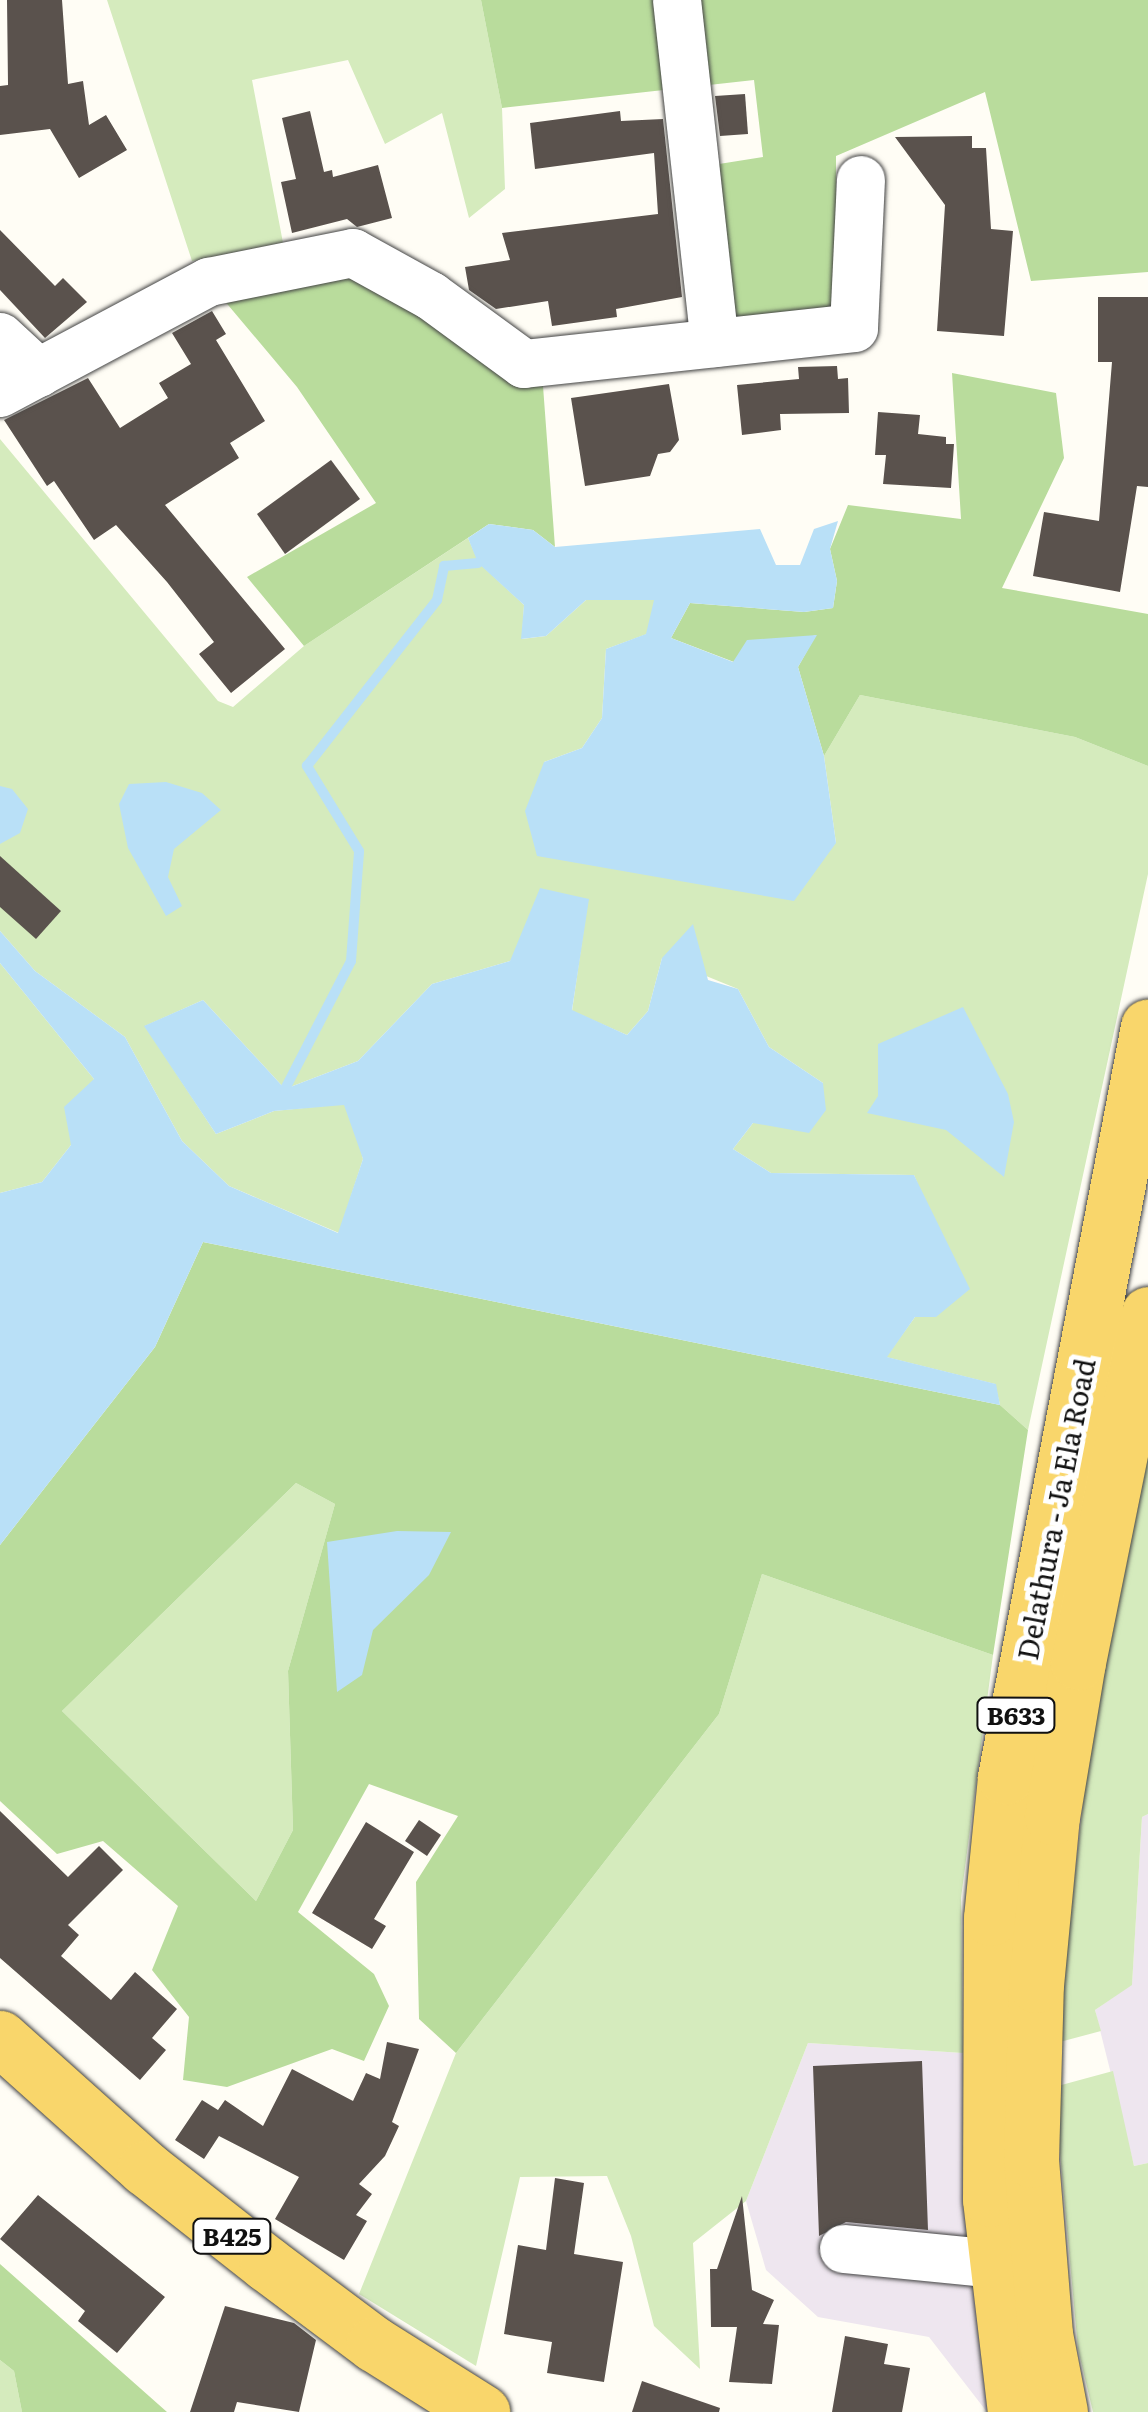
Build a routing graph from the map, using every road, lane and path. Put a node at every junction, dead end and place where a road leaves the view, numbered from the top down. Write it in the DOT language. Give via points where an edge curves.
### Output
graph roads {
  1 [pos="678,0"];
  2 [pos="861,180"];
  3 [pos="0,337"];
  4 [pos="715,343"];
  5 [pos="20,383"];
  6 [pos="1148,1028"];
  7 [pos="1148,1314"];
  8 [pos="0,2038"];
  9 [pos="844,2248"];
  10 [pos="996,2264"];
  11 [pos="482,2412"];
  12 [pos="1014,2412"];
  13 [pos="1060,2412"];
  1 -- 4 [label="street"];
  2 -- 4 [label="street" via="854,328"];
  3 -- 5 [label="street"];
  4 -- 5 [label="street" via="524,364 431,296 353,253 209,282"];
  6 -- 10 [label="main road, Delathura - Ja Ela Road / B633" via="1005,1777 991,1918 987,2067"];
  7 -- 13 [label="main road, Delathura - Ja Ela Road / B633" via="1078,1662 1052,1818 1036,1985 1031,2160 1045,2334"];
  8 -- 11 [label="main road, B425" via="252,2252 374,2344"];
  9 -- 10 [label="street"];
  10 -- 12 [label="main road, Delathura - Ja Ela Road / B633"];
}
